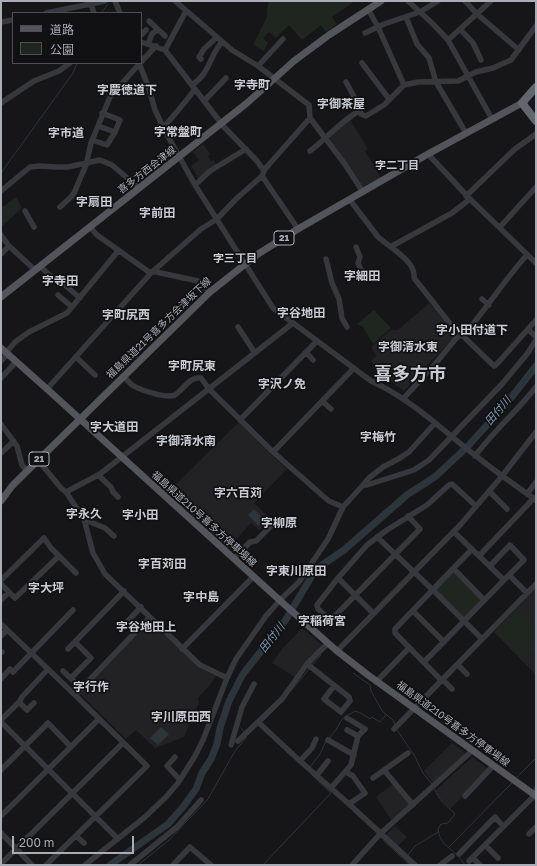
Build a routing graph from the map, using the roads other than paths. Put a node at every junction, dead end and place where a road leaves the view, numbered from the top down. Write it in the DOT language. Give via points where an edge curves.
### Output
graph roads {
  1 [pos="105,1"];
  2 [pos="115,1"];
  3 [pos="175,1"];
  4 [pos="381,1"];
  5 [pos="408,1"];
  6 [pos="438,1"];
  7 [pos="465,1"];
  8 [pos="491,1"];
  9 [pos="91,4"];
  10 [pos="368,9"];
  11 [pos="186,11"];
  12 [pos="51,12"];
  13 [pos="94,12"];
  14 [pos="120,12"];
  15 [pos="420,12"];
  16 [pos="477,14"];
  17 [pos="406,17"];
  18 [pos="12,20"];
  19 [pos="149,21"];
  20 [pos="1,22"];
  21 [pos="536,26"];
  22 [pos="378,27"];
  23 [pos="460,29"];
  24 [pos="146,30"];
  25 [pos="157,30"];
  26 [pos="365,33"];
  27 [pos="142,34"];
  28 [pos="165,36"];
  29 [pos="216,38"];
  30 [pos="283,39"];
  31 [pos="448,40"];
  32 [pos="142,42"];
  33 [pos="222,42"];
  34 [pos="148,44"];
  35 [pos="156,46"];
  36 [pos="166,50"];
  37 [pos="519,50"];
  38 [pos="201,59"];
  39 [pos="481,60"];
  40 [pos="142,61"];
  41 [pos="362,63"];
  42 [pos="68,64"];
  43 [pos="139,64"];
  44 [pos="140,64"];
  45 [pos="258,66"];
  46 [pos="468,76"];
  47 [pos="226,78"];
  48 [pos="274,78"];
  49 [pos="346,82"];
  50 [pos="436,82"];
  51 [pos="404,85"];
  52 [pos="193,87"];
  53 [pos="536,88"];
  54 [pos="389,99"];
  55 [pos="204,101"];
  56 [pos="1,103"];
  57 [pos="522,103"];
  58 [pos="359,111"];
  59 [pos="102,113"];
  60 [pos="310,118"];
  61 [pos="492,119"];
  62 [pos="536,120"];
  63 [pos="221,123"];
  64 [pos="98,126"];
  65 [pos="163,128"];
  66 [pos="115,132"];
  67 [pos="466,133"];
  68 [pos="536,134"];
  69 [pos="326,139"];
  70 [pos="92,140"];
  71 [pos="246,149"];
  72 [pos="310,151"];
  73 [pos="428,154"];
  74 [pos="180,157"];
  75 [pos="86,162"];
  76 [pos="264,172"];
  77 [pos="196,185"];
  78 [pos="536,187"];
  79 [pos="139,188"];
  80 [pos="1,191"];
  81 [pos="363,192"];
  82 [pos="468,197"];
  83 [pos="350,200"];
  84 [pos="60,207"];
  85 [pos="25,210"];
  86 [pos="217,219"];
  87 [pos="34,227"];
  88 [pos="90,227"];
  89 [pos="500,227"];
  90 [pos="298,229"];
  91 [pos="1,235"];
  92 [pos="9,246"];
  93 [pos="392,246"];
  94 [pos="356,247"];
  95 [pos="118,251"];
  96 [pos="1,254"];
  97 [pos="527,255"];
  98 [pos="326,259"];
  99 [pos="246,263"];
  100 [pos="536,263"];
  101 [pos="38,268"];
  102 [pos="151,273"];
  103 [pos="356,274"];
  104 [pos="210,292"];
  105 [pos="58,295"];
  106 [pos="1,297"];
  107 [pos="80,298"];
  108 [pos="482,299"];
  109 [pos="489,305"];
  110 [pos="72,307"];
  111 [pos="536,320"];
  112 [pos="293,323"];
  113 [pos="238,327"];
  114 [pos="347,327"];
  115 [pos="528,329"];
  116 [pos="461,336"];
  117 [pos="536,337"];
  118 [pos="536,340"];
  119 [pos="317,341"];
  120 [pos="5,352"];
  121 [pos="306,352"];
  122 [pos="255,353"];
  123 [pos="76,357"];
  124 [pos="313,360"];
  125 [pos="1,361"];
  126 [pos="16,362"];
  127 [pos="354,368"];
  128 [pos="95,375"];
  129 [pos="123,376"];
  130 [pos="1,378"];
  131 [pos="536,387"];
  132 [pos="47,389"];
  133 [pos="209,389"];
  134 [pos="403,399"];
  135 [pos="322,401"];
  136 [pos="331,409"];
  137 [pos="80,419"];
  138 [pos="240,420"];
  139 [pos="435,423"];
  140 [pos="1,424"];
  141 [pos="536,432"];
  142 [pos="452,436"];
  143 [pos="14,441"];
  144 [pos="273,452"];
  145 [pos="1,453"];
  146 [pos="473,454"];
  147 [pos="122,458"];
  148 [pos="38,460"];
  149 [pos="27,471"];
  150 [pos="98,475"];
  151 [pos="502,476"];
  152 [pos="536,482"];
  153 [pos="363,485"];
  154 [pos="489,491"];
  155 [pos="66,492"];
  156 [pos="527,494"];
  157 [pos="118,497"];
  158 [pos="535,499"];
  159 [pos="1,501"];
  160 [pos="476,506"];
  161 [pos="343,507"];
  162 [pos="507,509"];
  163 [pos="408,516"];
  164 [pos="85,522"];
  165 [pos="275,522"];
  166 [pos="454,532"];
  167 [pos="114,536"];
  168 [pos="377,537"];
  169 [pos="472,549"];
  170 [pos="395,554"];
  171 [pos="59,556"];
  172 [pos="479,556"];
  173 [pos="234,559"];
  174 [pos="490,566"];
  175 [pos="454,569"];
  176 [pos="76,573"];
  177 [pos="414,573"];
  178 [pos="509,575"];
  179 [pos="254,576"];
  180 [pos="338,578"];
  181 [pos="1,580"];
  182 [pos="504,580"];
  183 [pos="1,584"];
  184 [pos="536,584"];
  185 [pos="433,590"];
  186 [pos="124,591"];
  187 [pos="9,592"];
  188 [pos="528,593"];
  189 [pos="355,595"];
  190 [pos="1,600"];
  191 [pos="484,600"];
  192 [pos="282,603"];
  193 [pos="141,608"];
  194 [pos="73,610"];
  195 [pos="413,611"];
  196 [pos="373,613"];
  197 [pos="150,617"];
  198 [pos="464,621"];
  199 [pos="1,624"];
  200 [pos="125,624"];
  201 [pos="7,630"];
  202 [pos="1,636"];
  203 [pos="482,639"];
  204 [pos="75,642"];
  205 [pos="444,642"];
  206 [pos="328,643"];
  207 [pos="409,648"];
  208 [pos="68,649"];
  209 [pos="182,649"];
  210 [pos="337,651"];
  211 [pos="32,653"];
  212 [pos="424,662"];
  213 [pos="307,664"];
  214 [pos="458,665"];
  215 [pos="48,669"];
  216 [pos="63,671"];
  217 [pos="467,674"];
  218 [pos="71,678"];
  219 [pos="227,678"];
  220 [pos="1,679"];
  221 [pos="443,680"];
  222 [pos="376,682"];
  223 [pos="254,684"];
  224 [pos="334,686"];
  225 [pos="81,688"];
  226 [pos="452,689"];
  227 [pos="75,695"];
  228 [pos="19,702"];
  229 [pos="34,703"];
  230 [pos="414,710"];
  231 [pos="347,718"];
  232 [pos="99,719"];
  233 [pos="1,721"];
  234 [pos="258,722"];
  235 [pos="394,729"];
  236 [pos="347,730"];
  237 [pos="358,736"];
  238 [pos="316,739"];
  239 [pos="328,740"];
  240 [pos="238,741"];
  241 [pos="123,743"];
  242 [pos="231,745"];
  243 [pos="25,746"];
  244 [pos="71,747"];
  245 [pos="473,750"];
  246 [pos="408,753"];
  247 [pos="354,755"];
  248 [pos="175,757"];
  249 [pos="328,761"];
  250 [pos="300,762"];
  251 [pos="493,766"];
  252 [pos="1,770"];
  253 [pos="49,770"];
  254 [pos="384,770"];
  255 [pos="346,772"];
  256 [pos="317,776"];
  257 [pos="373,778"];
  258 [pos="180,780"];
  259 [pos="331,788"];
  260 [pos="73,793"];
  261 [pos="535,793"];
  262 [pos="465,796"];
  263 [pos="201,800"];
  264 [pos="349,804"];
  265 [pos="413,805"];
  266 [pos="1,816"];
  267 [pos="95,816"];
  268 [pos="503,826"];
  269 [pos="536,826"];
  270 [pos="1,834"];
  271 [pos="380,834"];
  272 [pos="529,834"];
  273 [pos="76,836"];
  274 [pos="118,839"];
  275 [pos="84,843"];
  276 [pos="485,845"];
  277 [pos="16,849"];
  278 [pos="459,854"];
  279 [pos="452,856"];
  280 [pos="498,858"];
  281 [pos="1,864"];
  282 [pos="32,865"];
  283 [pos="46,865"];
  284 [pos="85,865"];
  285 [pos="130,865"];
  286 [pos="173,865"];
  287 [pos="211,865"];
  288 [pos="352,865"];
  289 [pos="415,865"];
  290 [pos="440,865"];
  291 [pos="480,865"];
  1 -- 9 [label="street"];
  2 -- 14 [label="street"];
  3 -- 11 [label="street"];
  4 -- 10 [label="main road, 喜多方西会津線"];
  5 -- 15 [label="street"];
  6 -- 15 [label="street"];
  7 -- 16 [label="street"];
  8 -- 16 [label="street"];
  9 -- 12 [label="street"];
  9 -- 13 [label="street"];
  10 -- 22 [label="street"];
  10 -- 48 [label="main road, 喜多方西会津線"];
  11 -- 29 [label="street"];
  11 -- 36 [label="street"];
  15 -- 17 [label="street"];
  15 -- 31 [label="street"];
  16 -- 23 [label="street"];
  16 -- 37 [label="street"];
  17 -- 22 [label="street"];
  17 -- 50 [label="street" via="417,44 429,58"];
  18 -- 20 [label="street"];
  19 -- 25 [label="street"];
  21 -- 37 [label="street"];
  22 -- 26 [label="street"];
  22 -- 51 [label="street"];
  23 -- 31 [label="street"];
  23 -- 39 [label="street" via="473,43"];
  24 -- 27 [label="street"];
  25 -- 28 [label="street"];
  25 -- 34 [label="street" via="152,34"];
  29 -- 33 [label="street"];
  29 -- 38 [label="street" via="204,49 199,57"];
  30 -- 45 [label="street"];
  31 -- 46 [label="street"];
  32 -- 34 [label="street"];
  33 -- 45 [label="street"];
  33 -- 52 [label="street" via="215,50 206,71"];
  34 -- 35 [label="street"];
  35 -- 36 [label="street"];
  35 -- 40 [label="street"];
  36 -- 52 [label="street"];
  37 -- 46 [label="street" via="512,60"];
  41 -- 54 [label="street"];
  42 -- 56 [label="street" via="56,72 34,80"];
  43 -- 59 [label="street" via="110,97"];
  44 -- 65 [label="street"];
  45 -- 48 [label="street"];
  46 -- 50 [label="street" via="458,81"];
  46 -- 61 [label="street"];
  47 -- 55 [label="street"];
  48 -- 60 [label="street" via="309,105"];
  48 -- 63 [label="main road, 喜多方西会津線"];
  49 -- 58 [label="street" via="359,106"];
  50 -- 51 [label="street"];
  50 -- 67 [label="street"];
  51 -- 54 [label="street"];
  52 -- 55 [label="street"];
  52 -- 65 [label="street" via="184,104"];
  53 -- 57 [label="highway"];
  54 -- 58 [label="street" via="366,116"];
  55 -- 63 [label="street"];
  57 -- 61 [label="main road, 福島県道21号喜多方会津坂下線 / 21"];
  57 -- 62 [label="highway"];
  58 -- 69 [label="street" via="347,118"];
  59 -- 64 [label="street"];
  59 -- 66 [label="street" via="120,120"];
  60 -- 69 [label="street"];
  60 -- 76 [label="street"];
  61 -- 67 [label="main road, 福島県道21号喜多方会津坂下線 / 21"];
  63 -- 71 [label="street"];
  63 -- 74 [label="main road, 喜多方西会津線"];
  64 -- 66 [label="street"];
  64 -- 70 [label="street"];
  65 -- 74 [label="street"];
  66 -- 70 [label="street" via="106,145"];
  67 -- 73 [label="main road, 福島県道21号喜多方会津坂下線 / 21"];
  68 -- 82 [label="street" via="515,149"];
  69 -- 72 [label="street"];
  69 -- 81 [label="street"];
  70 -- 75 [label="street"];
  71 -- 76 [label="street"];
  71 -- 77 [label="street" via="210,170"];
  73 -- 81 [label="main road, 福島県道21号喜多方会津坂下線 / 21"];
  73 -- 82 [label="street"];
  74 -- 77 [label="street"];
  74 -- 79 [label="main road, 喜多方西会津線"];
  75 -- 79 [label="street" via="100,160 108,163"];
  75 -- 80 [label="street" via="68,167 30,166"];
  75 -- 84 [label="street" via="72,195"];
  76 -- 86 [label="street"];
  76 -- 90 [label="street"];
  77 -- 86 [label="street"];
  78 -- 89 [label="street"];
  79 -- 88 [label="main road, 喜多方西会津線"];
  81 -- 83 [label="main road, 福島県道21号喜多方会津坂下線 / 21"];
  82 -- 89 [label="street"];
  82 -- 93 [label="street" via="452,213"];
  83 -- 90 [label="main road, 福島県道21号喜多方会津坂下線 / 21"];
  83 -- 93 [label="street" via="378,237"];
  85 -- 87 [label="street"];
  86 -- 99 [label="street"];
  86 -- 102 [label="street" via="201,229"];
  88 -- 95 [label="street"];
  88 -- 101 [label="main road, 喜多方西会津線"];
  89 -- 97 [label="street"];
  90 -- 99 [label="main road, 福島県道21号喜多方会津坂下線 / 21"];
  91 -- 92 [label="street"];
  92 -- 96 [label="street"];
  92 -- 101 [label="street"];
  93 -- 116 [label="street" via="408,263 415,274 414,278"];
  94 -- 103 [label="street" via="361,270"];
  95 -- 102 [label="street"];
  95 -- 107 [label="street"];
  97 -- 100 [label="street"];
  97 -- 109 [label="street"];
  98 -- 114 [label="street" via="339,299 342,318"];
  99 -- 104 [label="main road, 福島県道21号喜多方会津坂下線 / 21"];
  99 -- 112 [label="street" via="272,308"];
  101 -- 106 [label="main road, 喜多方西会津線"];
  101 -- 107 [label="street" via="60,280"];
  102 -- 104 [label="street" via="198,281"];
  102 -- 123 [label="street"];
  104 -- 129 [label="main road, 福島県道21号喜多方会津坂下線 / 21"];
  105 -- 110 [label="street"];
  107 -- 110 [label="street"];
  108 -- 109 [label="street"];
  109 -- 116 [label="street"];
  110 -- 120 [label="street" via="62,316 29,332"];
  111 -- 115 [label="street"];
  112 -- 119 [label="street"];
  112 -- 122 [label="street"];
  113 -- 122 [label="street"];
  115 -- 116 [label="street" via="494,366"];
  115 -- 117 [label="street"];
  116 -- 134 [label="street"];
  118 -- 142 [label="street" via="506,379"];
  119 -- 121 [label="street"];
  119 -- 127 [label="street"];
  120 -- 125 [label="street"];
  120 -- 126 [label="main road, 福島県道210号喜多方停車場線"];
  121 -- 124 [label="street"];
  121 -- 138 [label="street"];
  122 -- 133 [label="street"];
  123 -- 128 [label="street"];
  123 -- 132 [label="street"];
  126 -- 130 [label="street"];
  126 -- 132 [label="main road, 福島県道210号喜多方停車場線"];
  127 -- 134 [label="street"];
  127 -- 135 [label="street"];
  129 -- 133 [label="street" via="132,385 162,395 173,396 197,378 202,379"];
  129 -- 137 [label="main road, 福島県道21号喜多方会津坂下線 / 21"];
  131 -- 146 [label="street"];
  132 -- 137 [label="main road, 福島県道210号喜多方停車場線"];
  133 -- 138 [label="street"];
  133 -- 147 [label="street"];
  134 -- 139 [label="street"];
  135 -- 136 [label="street"];
  135 -- 144 [label="street"];
  137 -- 147 [label="main road, 福島県道210号喜多方停車場線"];
  137 -- 148 [label="main road, 福島県道21号喜多方会津坂下線 / 21"];
  138 -- 144 [label="street"];
  139 -- 142 [label="street"];
  139 -- 153 [label="street" via="409,452 388,463"];
  140 -- 143 [label="street"];
  141 -- 151 [label="street"];
  142 -- 146 [label="street"];
  142 -- 153 [label="street" via="429,460 414,470"];
  143 -- 145 [label="street"];
  143 -- 149 [label="street" via="22,465"];
  144 -- 161 [label="street" via="329,501"];
  146 -- 151 [label="street"];
  147 -- 150 [label="street"];
  147 -- 173 [label="main road, 福島県道210号喜多方停車場線"];
  148 -- 149 [label="main road, 福島県道21号喜多方会津坂下線 / 21"];
  148 -- 155 [label="street"];
  149 -- 159 [label="main road, 福島県道21号喜多方会津坂下線 / 21"];
  150 -- 155 [label="street"];
  150 -- 157 [label="street"];
  151 -- 154 [label="street"];
  151 -- 156 [label="street"];
  152 -- 156 [label="street"];
  153 -- 161 [label="street"];
  154 -- 160 [label="street"];
  154 -- 162 [label="street"];
  155 -- 164 [label="street"];
  156 -- 158 [label="street"];
  158 -- 172 [label="street"];
  160 -- 163 [label="street" via="452,484 427,505"];
  160 -- 166 [label="street"];
  161 -- 192 [label="street" via="328,539"];
  163 -- 168 [label="street"];
  163 -- 170 [label="street" via="420,529"];
  164 -- 167 [label="street" via="105,528"];
  164 -- 186 [label="street" via="93,553 103,571"];
  165 -- 173 [label="street"];
  166 -- 169 [label="street"];
  166 -- 177 [label="street"];
  168 -- 170 [label="street"];
  168 -- 180 [label="street"];
  169 -- 172 [label="street"];
  169 -- 175 [label="street"];
  170 -- 177 [label="street"];
  170 -- 189 [label="street"];
  171 -- 176 [label="street"];
  171 -- 181 [label="street" via="44,538"];
  171 -- 187 [label="street" via="16,598"];
  172 -- 174 [label="street"];
  173 -- 179 [label="main road, 福島県道210号喜多方停車場線"];
  174 -- 178 [label="street" via="510,545 524,560"];
  174 -- 182 [label="street"];
  175 -- 185 [label="street"];
  175 -- 191 [label="street"];
  177 -- 185 [label="street"];
  177 -- 196 [label="street"];
  178 -- 182 [label="street"];
  178 -- 188 [label="street"];
  179 -- 192 [label="main road, 福島県道210号喜多方停車場線"];
  179 -- 209 [label="street"];
  180 -- 189 [label="street"];
  180 -- 189 [label="street" via="317,605 318,608 331,620"];
  182 -- 191 [label="street"];
  183 -- 187 [label="street"];
  184 -- 188 [label="street"];
  185 -- 195 [label="street"];
  185 -- 198 [label="street"];
  186 -- 193 [label="street"];
  186 -- 204 [label="street"];
  187 -- 190 [label="street"];
  188 -- 203 [label="street"];
  189 -- 196 [label="street"];
  191 -- 198 [label="street"];
  192 -- 206 [label="main road, 福島県道210号喜多方停車場線"];
  192 -- 219 [label="street" via="251,637"];
  193 -- 197 [label="street"];
  193 -- 200 [label="street"];
  194 -- 211 [label="street"];
  195 -- 205 [label="street"];
  195 -- 207 [label="street" via="395,629 395,633"];
  196 -- 210 [label="street"];
  197 -- 209 [label="street"];
  197 -- 225 [label="street"];
  198 -- 203 [label="street"];
  198 -- 205 [label="street"];
  199 -- 201 [label="street"];
  201 -- 202 [label="street"];
  201 -- 211 [label="street"];
  203 -- 214 [label="street"];
  204 -- 208 [label="street"];
  204 -- 218 [label="street" via="91,658"];
  205 -- 212 [label="street"];
  206 -- 210 [label="main road, 福島県道210号喜多方停車場線"];
  206 -- 213 [label="street"];
  207 -- 212 [label="street"];
  207 -- 222 [label="street"];
  209 -- 219 [label="street" via="200,665"];
  210 -- 222 [label="main road, 福島県道210号喜多方停車場線"];
  211 -- 215 [label="street"];
  211 -- 220 [label="street" via="13,672 10,669"];
  212 -- 221 [label="street"];
  213 -- 224 [label="street"];
  213 -- 234 [label="street" via="285,695"];
  214 -- 217 [label="street"];
  214 -- 221 [label="street"];
  215 -- 227 [label="street"];
  215 -- 228 [label="street"];
  216 -- 218 [label="street"];
  218 -- 225 [label="street"];
  219 -- 258 [label="street" via="203,740"];
  221 -- 226 [label="street"];
  221 -- 230 [label="street"];
  222 -- 230 [label="main road, 福島県道210号喜多方停車場線"];
  223 -- 242 [label="street" via="242,707"];
  224 -- 224 [label="street" via="350,699 341,712 324,699"];
  225 -- 227 [label="street"];
  227 -- 232 [label="street"];
  228 -- 229 [label="street" via="27,710"];
  228 -- 233 [label="street"];
  230 -- 235 [label="street"];
  230 -- 245 [label="main road, 福島県道210号喜多方停車場線"];
  231 -- 237 [label="street" via="365,729"];
  232 -- 241 [label="street"];
  232 -- 244 [label="street"];
  233 -- 243 [label="street"];
  234 -- 240 [label="street"];
  234 -- 250 [label="street"];
  236 -- 237 [label="street"];
  237 -- 247 [label="street"];
  238 -- 250 [label="street"];
  239 -- 247 [label="street"];
  241 -- 260 [label="street"];
  241 -- 267 [label="street" via="146,766"];
  243 -- 244 [label="street" via="48,723"];
  243 -- 252 [label="street"];
  243 -- 253 [label="street"];
  244 -- 253 [label="street"];
  245 -- 251 [label="main road, 福島県道210号喜多方停車場線"];
  245 -- 265 [label="street"];
  246 -- 254 [label="street"];
  247 -- 255 [label="street"];
  248 -- 258 [label="street" via="167,766"];
  249 -- 256 [label="street"];
  250 -- 256 [label="street"];
  251 -- 261 [label="main road, 福島県道210号喜多方停車場線"];
  251 -- 262 [label="street"];
  253 -- 260 [label="street"];
  253 -- 266 [label="street"];
  254 -- 257 [label="street"];
  254 -- 265 [label="street"];
  255 -- 259 [label="street"];
  255 -- 264 [label="street" via="353,776 365,793"];
  256 -- 259 [label="street"];
  258 -- 274 [label="street" via="166,797"];
  259 -- 264 [label="street"];
  260 -- 267 [label="street"];
  260 -- 277 [label="street"];
  261 -- 268 [label="street"];
  263 -- 285 [label="street" via="177,827"];
  264 -- 271 [label="street"];
  265 -- 271 [label="street"];
  267 -- 273 [label="street"];
  267 -- 274 [label="street"];
  268 -- 276 [label="street"];
  268 -- 278 [label="street" via="495,817"];
  269 -- 272 [label="street"];
  270 -- 277 [label="street"];
  271 -- 288 [label="street"];
  271 -- 289 [label="street"];
  273 -- 275 [label="street"];
  273 -- 283 [label="street"];
  274 -- 284 [label="street"];
  276 -- 280 [label="street"];
  276 -- 291 [label="street" via="471,859"];
  277 -- 281 [label="street"];
  277 -- 282 [label="street"];
  279 -- 290 [label="street"];
  286 -- 287 [label="street" via="190,847"];
}
